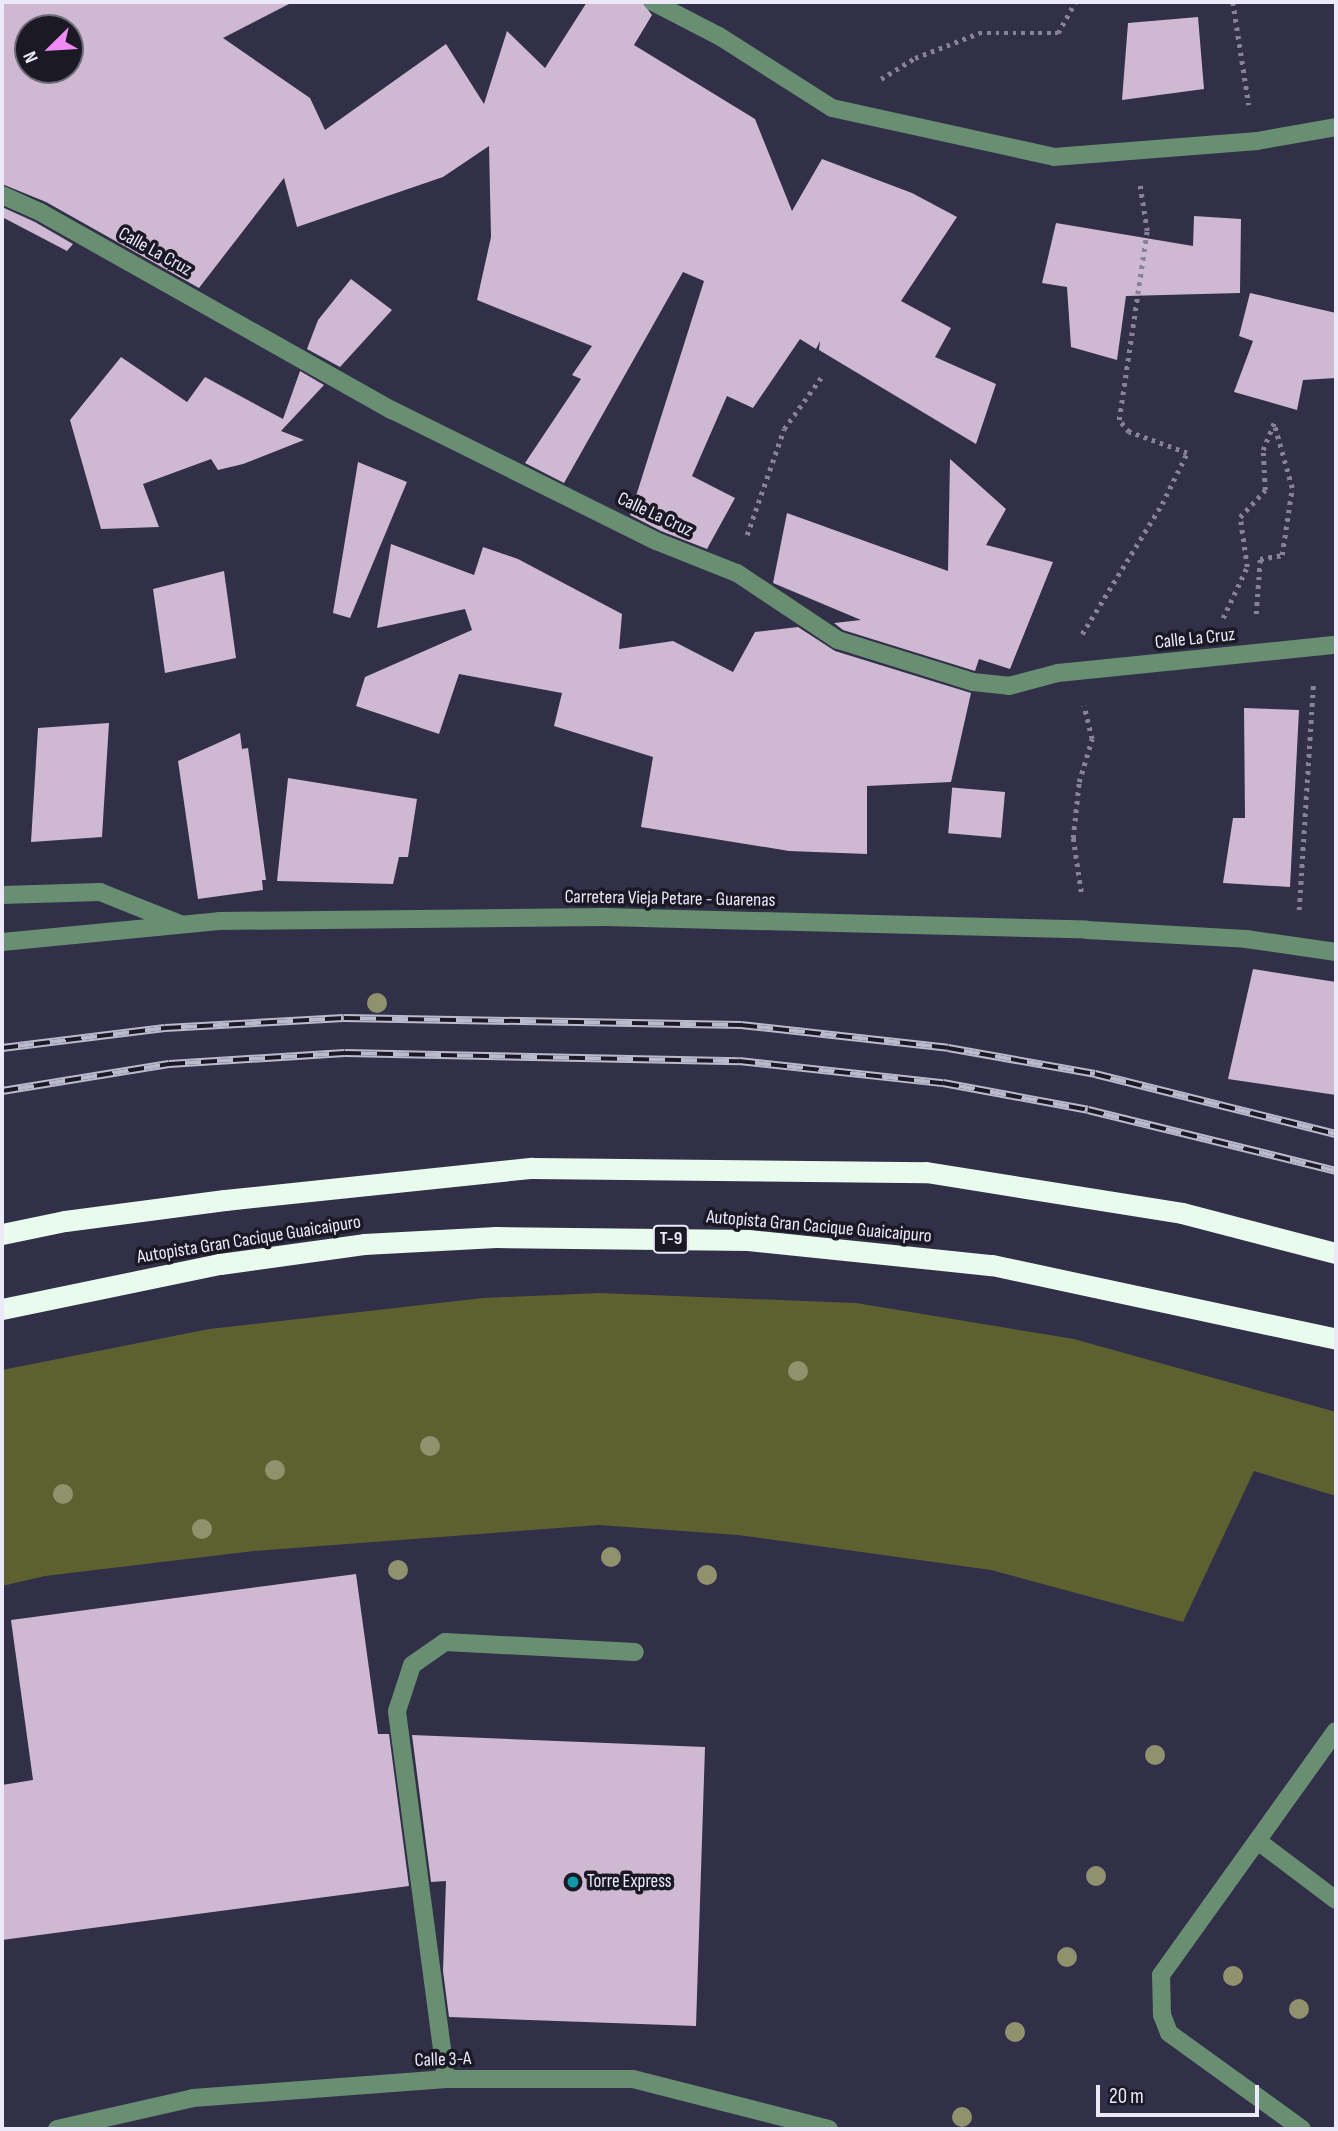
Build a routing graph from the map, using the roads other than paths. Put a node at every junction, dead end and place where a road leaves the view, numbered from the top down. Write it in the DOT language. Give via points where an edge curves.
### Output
graph roads {
  1 [pos="653,2"];
  2 [pos="1336,127"];
  3 [pos="2,195"];
  4 [pos="1336,645"];
  5 [pos="2,895"];
  6 [pos="183,925"];
  7 [pos="2,942"];
  8 [pos="1336,952"];
  9 [pos="2,1234"];
  10 [pos="1336,1253"];
  11 [pos="2,1308"];
  12 [pos="1336,1339"];
  13 [pos="635,1652"];
  14 [pos="1336,1731"];
  15 [pos="1259,1842"];
  16 [pos="1336,1900"];
  17 [pos="446,2079"];
  18 [pos="57,2129"];
  19 [pos="829,2129"];
  20 [pos="1302,2129"];
  1 -- 2 [label="street" via="719,36 832,108 1054,157 1257,141"];
  3 -- 4 [label="street, Calle La Cruz" via="392,410 656,541 737,573 838,640 973,682 1009,686 1058,673"];
  5 -- 6 [label="street" via="100,892"];
  6 -- 7 [label="street, Carretera Vieja Petare - Guarenas"];
  6 -- 8 [label="street, Carretera Vieja Petare - Guarenas" via="605,917 1087,930"];
  9 -- 10 [label="highway, Autopista Gran Cacique Guaicaipuro" via="225,1200 532,1168 926,1172 1182,1213"];
  11 -- 12 [label="highway, Autopista Gran Cacique Guaicaipuro / T-9" via="220,1264 364,1244 496,1237 748,1240 992,1265"];
  13 -- 17 [label="street" via="445,1643 412,1665 397,1711"];
  14 -- 15 [label="street"];
  15 -- 16 [label="street"];
  15 -- 20 [label="street" via="1161,1975 1162,2015 1170,2033"];
  17 -- 18 [label="street, Calle 3-A" via="193,2098"];
  17 -- 19 [label="street, Calle 3-A" via="634,2079"];
}
